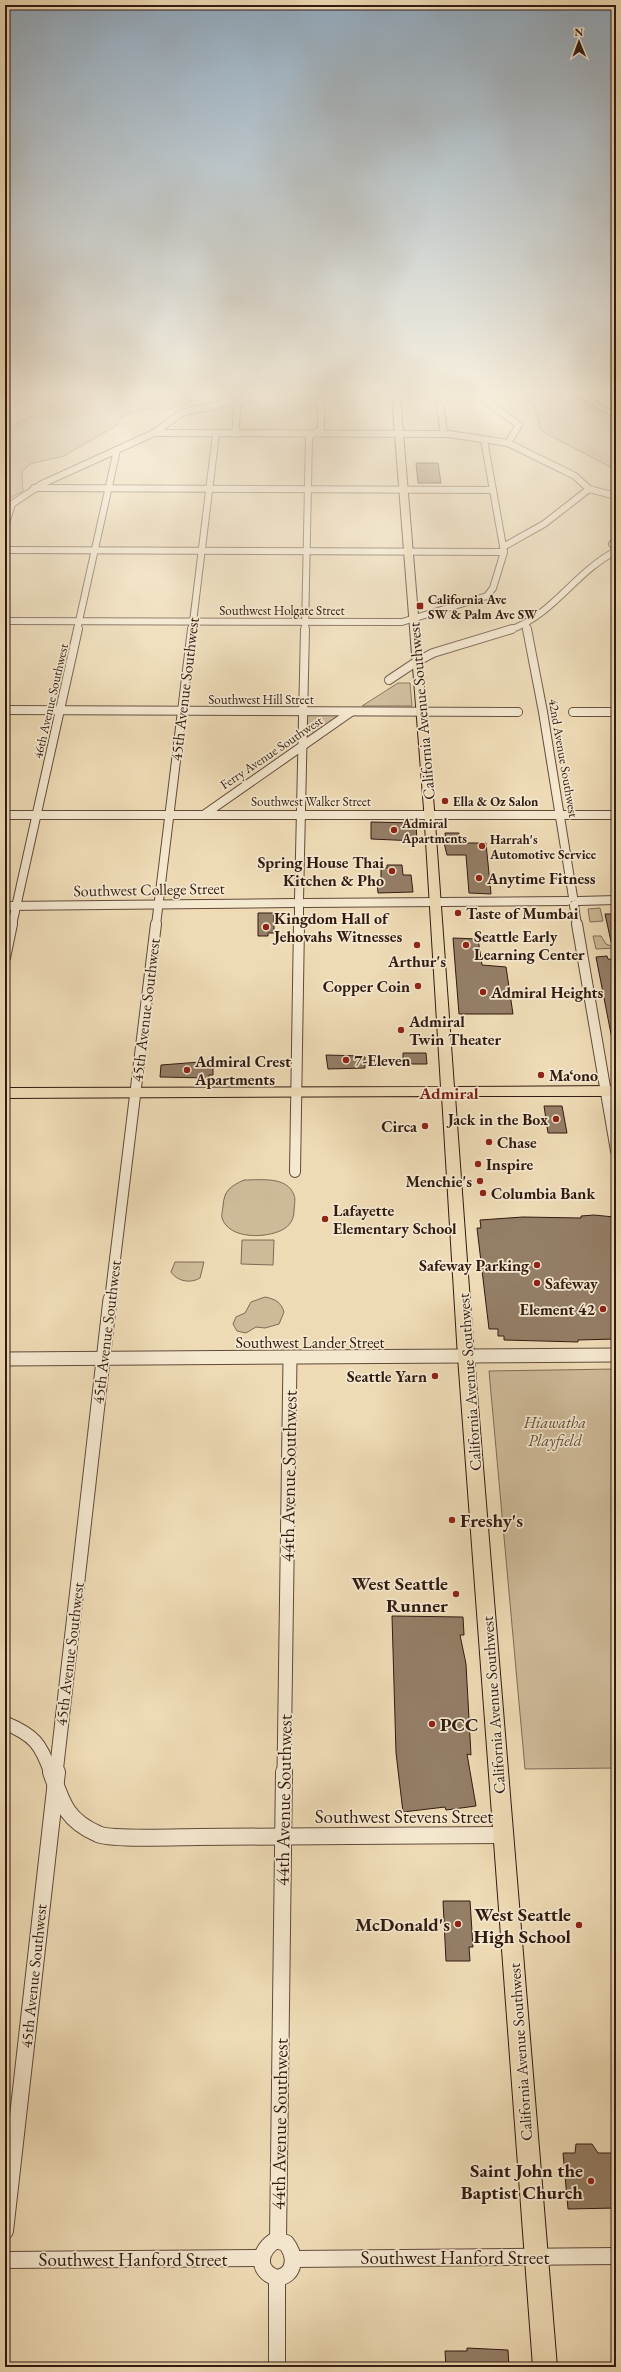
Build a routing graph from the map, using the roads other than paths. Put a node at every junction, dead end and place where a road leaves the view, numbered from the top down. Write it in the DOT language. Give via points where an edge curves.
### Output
graph roads {
  1 [pos="11,507"];
  2 [pos="106,507"];
  3 [pos="207,507"];
  4 [pos="307,507"];
  5 [pos="405,507"];
  6 [pos="496,507"];
  7 [pos="566,507"];
  8 [pos="5,526"];
  9 [pos="616,539"];
  10 [pos="503,549"];
  11 [pos="616,549"];
  12 [pos="5,550"];
  13 [pos="96,551"];
  14 [pos="201,551"];
  15 [pos="306,551"];
  16 [pos="409,552"];
  17 [pos="414,619"];
  18 [pos="5,621"];
  19 [pos="80,621"];
  20 [pos="193,621"];
  21 [pos="304,622"];
  22 [pos="526,624"];
  23 [pos="418,660"];
  24 [pos="389,680"];
  25 [pos="5,710"];
  26 [pos="60,710"];
  27 [pos="181,711"];
  28 [pos="302,711"];
  29 [pos="351,712"];
  30 [pos="421,712"];
  31 [pos="518,712"];
  32 [pos="573,712"];
  33 [pos="616,712"];
  34 [pos="302,748"];
  35 [pos="205,814"];
  36 [pos="301,814"];
  37 [pos="5,815"];
  38 [pos="37,815"];
  39 [pos="169,815"];
  40 [pos="429,815"];
  41 [pos="560,815"];
  42 [pos="616,815"];
  43 [pos="616,900"];
  44 [pos="574,901"];
  45 [pos="434,902"];
  46 [pos="299,903"];
  47 [pos="158,904"];
  48 [pos="5,906"];
  49 [pos="16,906"];
  50 [pos="5,958"];
  51 [pos="611,1091"];
  52 [pos="296,1092"];
  53 [pos="450,1092"];
  54 [pos="5,1093"];
  55 [pos="134,1093"];
  56 [pos="616,1151"];
  57 [pos="295,1172"];
  58 [pos="616,1355"];
  59 [pos="466,1357"];
  60 [pos="103,1358"];
  61 [pos="5,1359"];
  62 [pos="290,1359"];
  63 [pos="5,1723"];
  64 [pos="54,1782"];
  65 [pos="504,1835"];
  66 [pos="282,1836"];
  67 [pos="5,2231"];
  68 [pos="278,2240"];
  69 [pos="535,2256"];
  70 [pos="616,2256"];
  71 [pos="262,2258"];
  72 [pos="293,2258"];
  73 [pos="5,2260"];
  74 [pos="277,2279"];
  75 [pos="276,2367"];
  76 [pos="545,2367"];
  1 -- 8 [label="street"];
  2 -- 13 [label="street, 46th Avenue Southwest"];
  3 -- 14 [label="street, 45th Avenue Southwest"];
  4 -- 15 [label="street"];
  5 -- 16 [label="main road, California Avenue Southwest"];
  6 -- 10 [label="street"];
  7 -- 10 [label="street" via="544,524"];
  9 -- 11 [label="street" via="612,544"];
  10 -- 16 [label="street"];
  10 -- 17 [label="street, Southwest Holgate Street" via="493,588 487,596"];
  11 -- 22 [label="street" via="594,563 550,607"];
  12 -- 13 [label="street"];
  13 -- 14 [label="street"];
  13 -- 19 [label="street, 46th Avenue Southwest"];
  14 -- 15 [label="street"];
  14 -- 20 [label="street, 45th Avenue Southwest"];
  15 -- 16 [label="street"];
  15 -- 21 [label="street"];
  16 -- 17 [label="main road, California Avenue Southwest"];
  17 -- 21 [label="street, Southwest Holgate Street" via="402,622"];
  17 -- 23 [label="main road, California Avenue Southwest"];
  18 -- 19 [label="street, Southwest Holgate Street"];
  19 -- 20 [label="street, Southwest Holgate Street"];
  19 -- 26 [label="street, 46th Avenue Southwest"];
  20 -- 21 [label="street, Southwest Holgate Street"];
  20 -- 27 [label="street, 45th Avenue Southwest"];
  21 -- 28 [label="street"];
  22 -- 23 [label="street" via="432,653"];
  22 -- 41 [label="street, 42nd Avenue Southwest"];
  23 -- 24 [label="street"];
  23 -- 30 [label="main road, California Avenue Southwest"];
  25 -- 26 [label="street, Southwest Hill Street"];
  26 -- 27 [label="street, Southwest Hill Street"];
  26 -- 38 [label="street, 46th Avenue Southwest"];
  27 -- 28 [label="street, Southwest Hill Street"];
  27 -- 39 [label="street, 45th Avenue Southwest"];
  28 -- 29 [label="street, Southwest Hill Street"];
  28 -- 34 [label="street"];
  29 -- 30 [label="street, Southwest Hill Street"];
  29 -- 34 [label="street, Ferry Avenue Southwest"];
  30 -- 31 [label="street, Southwest Hill Street"];
  30 -- 40 [label="main road, California Avenue Southwest"];
  32 -- 33 [label="street"];
  34 -- 35 [label="street, Ferry Avenue Southwest" via="260,774"];
  34 -- 36 [label="street"];
  35 -- 36 [label="street, Southwest Walker Street"];
  35 -- 39 [label="street, Southwest Walker Street"];
  36 -- 40 [label="street, Southwest Walker Street"];
  36 -- 46 [label="street"];
  37 -- 38 [label="street, Southwest Walker Street"];
  38 -- 39 [label="street, Southwest Walker Street"];
  38 -- 49 [label="street, 46th Avenue Southwest"];
  39 -- 47 [label="street, 45th Avenue Southwest"];
  40 -- 41 [label="street, Southwest Walker Street"];
  40 -- 45 [label="main road, California Avenue Southwest"];
  41 -- 42 [label="street, Southwest Walker Street"];
  41 -- 44 [label="street, 42nd Avenue Southwest"];
  43 -- 44 [label="street, Southwest College Street"];
  44 -- 45 [label="street, Southwest College Street"];
  44 -- 51 [label="street, 42nd Avenue Southwest"];
  45 -- 46 [label="street, Southwest College Street"];
  45 -- 53 [label="main road, California Avenue Southwest"];
  46 -- 47 [label="street, Southwest College Street"];
  46 -- 52 [label="street"];
  47 -- 49 [label="street, Southwest College Street"];
  47 -- 55 [label="street, 45th Avenue Southwest"];
  48 -- 49 [label="street, Southwest College Street"];
  49 -- 50 [label="street, 46th Avenue Southwest"];
  51 -- 53 [label="main road"];
  51 -- 56 [label="street, 42nd Avenue Southwest"];
  52 -- 53 [label="main road"];
  52 -- 55 [label="main road"];
  52 -- 57 [label="street"];
  53 -- 59 [label="main road, California Avenue Southwest"];
  54 -- 55 [label="main road"];
  55 -- 60 [label="street, 45th Avenue Southwest"];
  58 -- 59 [label="street, Southwest Lander Street"];
  59 -- 62 [label="street, Southwest Lander Street"];
  59 -- 65 [label="main road, California Avenue Southwest"];
  60 -- 61 [label="street, Southwest Lander Street"];
  60 -- 62 [label="street, Southwest Lander Street"];
  60 -- 64 [label="street, 45th Avenue Southwest"];
  62 -- 66 [label="street, 44th Avenue Southwest"];
  63 -- 64 [label="street, Southwest Stevens Street" via="22,1730 34,1739 43,1751"];
  64 -- 66 [label="street, Southwest Stevens Street" via="70,1816 78,1824 100,1835"];
  64 -- 67 [label="street, 45th Avenue Southwest"];
  65 -- 66 [label="street, Southwest Stevens Street"];
  65 -- 69 [label="main road, California Avenue Southwest"];
  66 -- 68 [label="street, 44th Avenue Southwest"];
  68 -- 71 [label="street" via="267,2245"];
  68 -- 72 [label="street" via="290,2247"];
  69 -- 70 [label="street, Southwest Hanford Street"];
  69 -- 72 [label="street, Southwest Hanford Street"];
  69 -- 76 [label="main road, California Avenue Southwest"];
  71 -- 73 [label="street, Southwest Hanford Street"];
  71 -- 74 [label="street" via="265,2272"];
  72 -- 74 [label="street" via="291,2270 283,2278"];
  74 -- 75 [label="street"];
}
